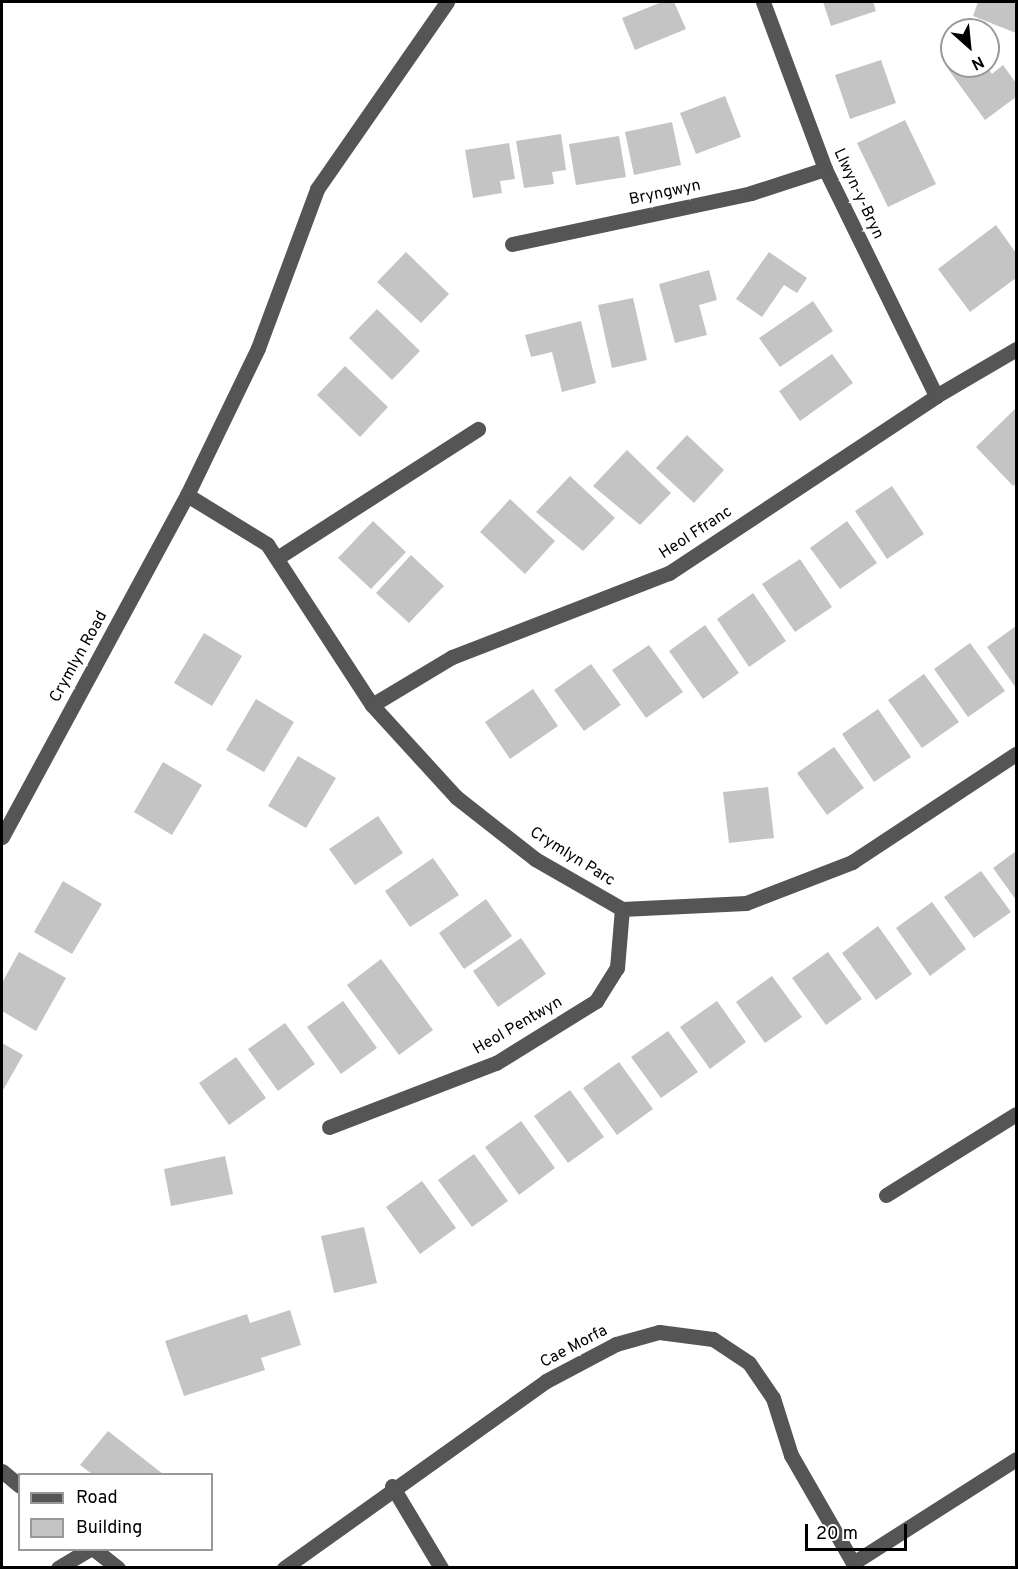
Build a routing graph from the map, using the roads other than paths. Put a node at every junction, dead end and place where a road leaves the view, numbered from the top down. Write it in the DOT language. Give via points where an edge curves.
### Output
graph roads {
  1 [pos="447,2"];
  2 [pos="764,2"];
  3 [pos="825,169"];
  4 [pos="512,244"];
  5 [pos="1017,349"];
  6 [pos="936,396"];
  7 [pos="478,429"];
  8 [pos="188,495"];
  9 [pos="277,558"];
  10 [pos="372,705"];
  11 [pos="1017,754"];
  12 [pos="2,837"];
  13 [pos="622,909"];
  14 [pos="1017,1114"];
  15 [pos="329,1127"];
  16 [pos="886,1195"];
  17 [pos="1017,1459"];
  18 [pos="3,1475"];
  19 [pos="18,1485"];
  20 [pos="392,1486"];
  21 [pos="86,1551"];
  22 [pos="95,1551"];
  23 [pos="855,1565"];
  24 [pos="58,1568"];
  25 [pos="118,1568"];
  26 [pos="284,1568"];
  27 [pos="441,1568"];
  1 -- 8 [label="street, Crymlyn Road" via="317,189 258,348"];
  2 -- 3 [label="street, Llwyn-y-Bryn"];
  3 -- 4 [label="street, Bryngwyn" via="751,193"];
  3 -- 6 [label="street, Llwyn-y-Bryn"];
  5 -- 6 [label="street, Heol Ffranc"];
  6 -- 10 [label="street, Heol Ffranc" via="669,573 452,657"];
  7 -- 9 [label="street"];
  8 -- 9 [label="street, Crymlyn Parc" via="267,544"];
  8 -- 12 [label="street, Crymlyn Road"];
  9 -- 10 [label="street, Crymlyn Parc"];
  10 -- 13 [label="street, Crymlyn Parc" via="456,797 536,859"];
  11 -- 13 [label="street, Crymlyn Parc" via="852,862 746,903"];
  13 -- 15 [label="street, Heol Pentwyn" via="617,968 596,1001 496,1063"];
  14 -- 16 [label="street"];
  17 -- 23 [label="street, Cae Morfa"];
  18 -- 19 [label="street"];
  20 -- 23 [label="street, Cae Morfa" via="546,1381 616,1344 659,1332 713,1339 749,1363 773,1398 791,1455"];
  20 -- 26 [label="street, Cae Morfa"];
  20 -- 27 [label="street"];
  21 -- 24 [label="street"];
  22 -- 25 [label="street"];
}
